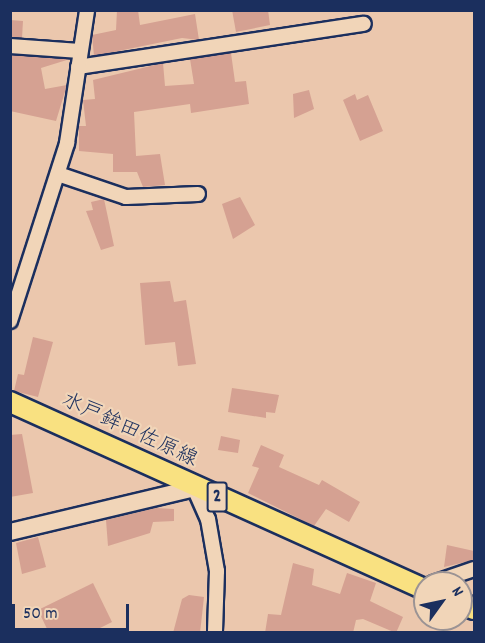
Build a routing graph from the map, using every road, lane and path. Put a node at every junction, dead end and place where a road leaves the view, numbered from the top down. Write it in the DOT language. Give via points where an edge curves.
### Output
graph roads {
  1 [pos="87,10"];
  2 [pos="364,24"];
  3 [pos="10,46"];
  4 [pos="80,51"];
  5 [pos="78,67"];
  6 [pos="58,174"];
  7 [pos="198,194"];
  8 [pos="10,321"];
  9 [pos="10,402"];
  10 [pos="194,488"];
  11 [pos="10,532"];
  12 [pos="413,581"];
  13 [pos="215,633"];
  1 -- 4 [label="street"];
  2 -- 5 [label="street"];
  3 -- 4 [label="street"];
  4 -- 5 [label="street"];
  5 -- 6 [label="street"];
  6 -- 7 [label="street" via="126,197"];
  6 -- 8 [label="street"];
  9 -- 10 [label="main road, 水戸鉾田佐原線 / 2"];
  10 -- 11 [label="street"];
  10 -- 12 [label="main road, 水戸鉾田佐原線 / 2"];
  10 -- 13 [label="street" via="208,519 217,571"];
}
